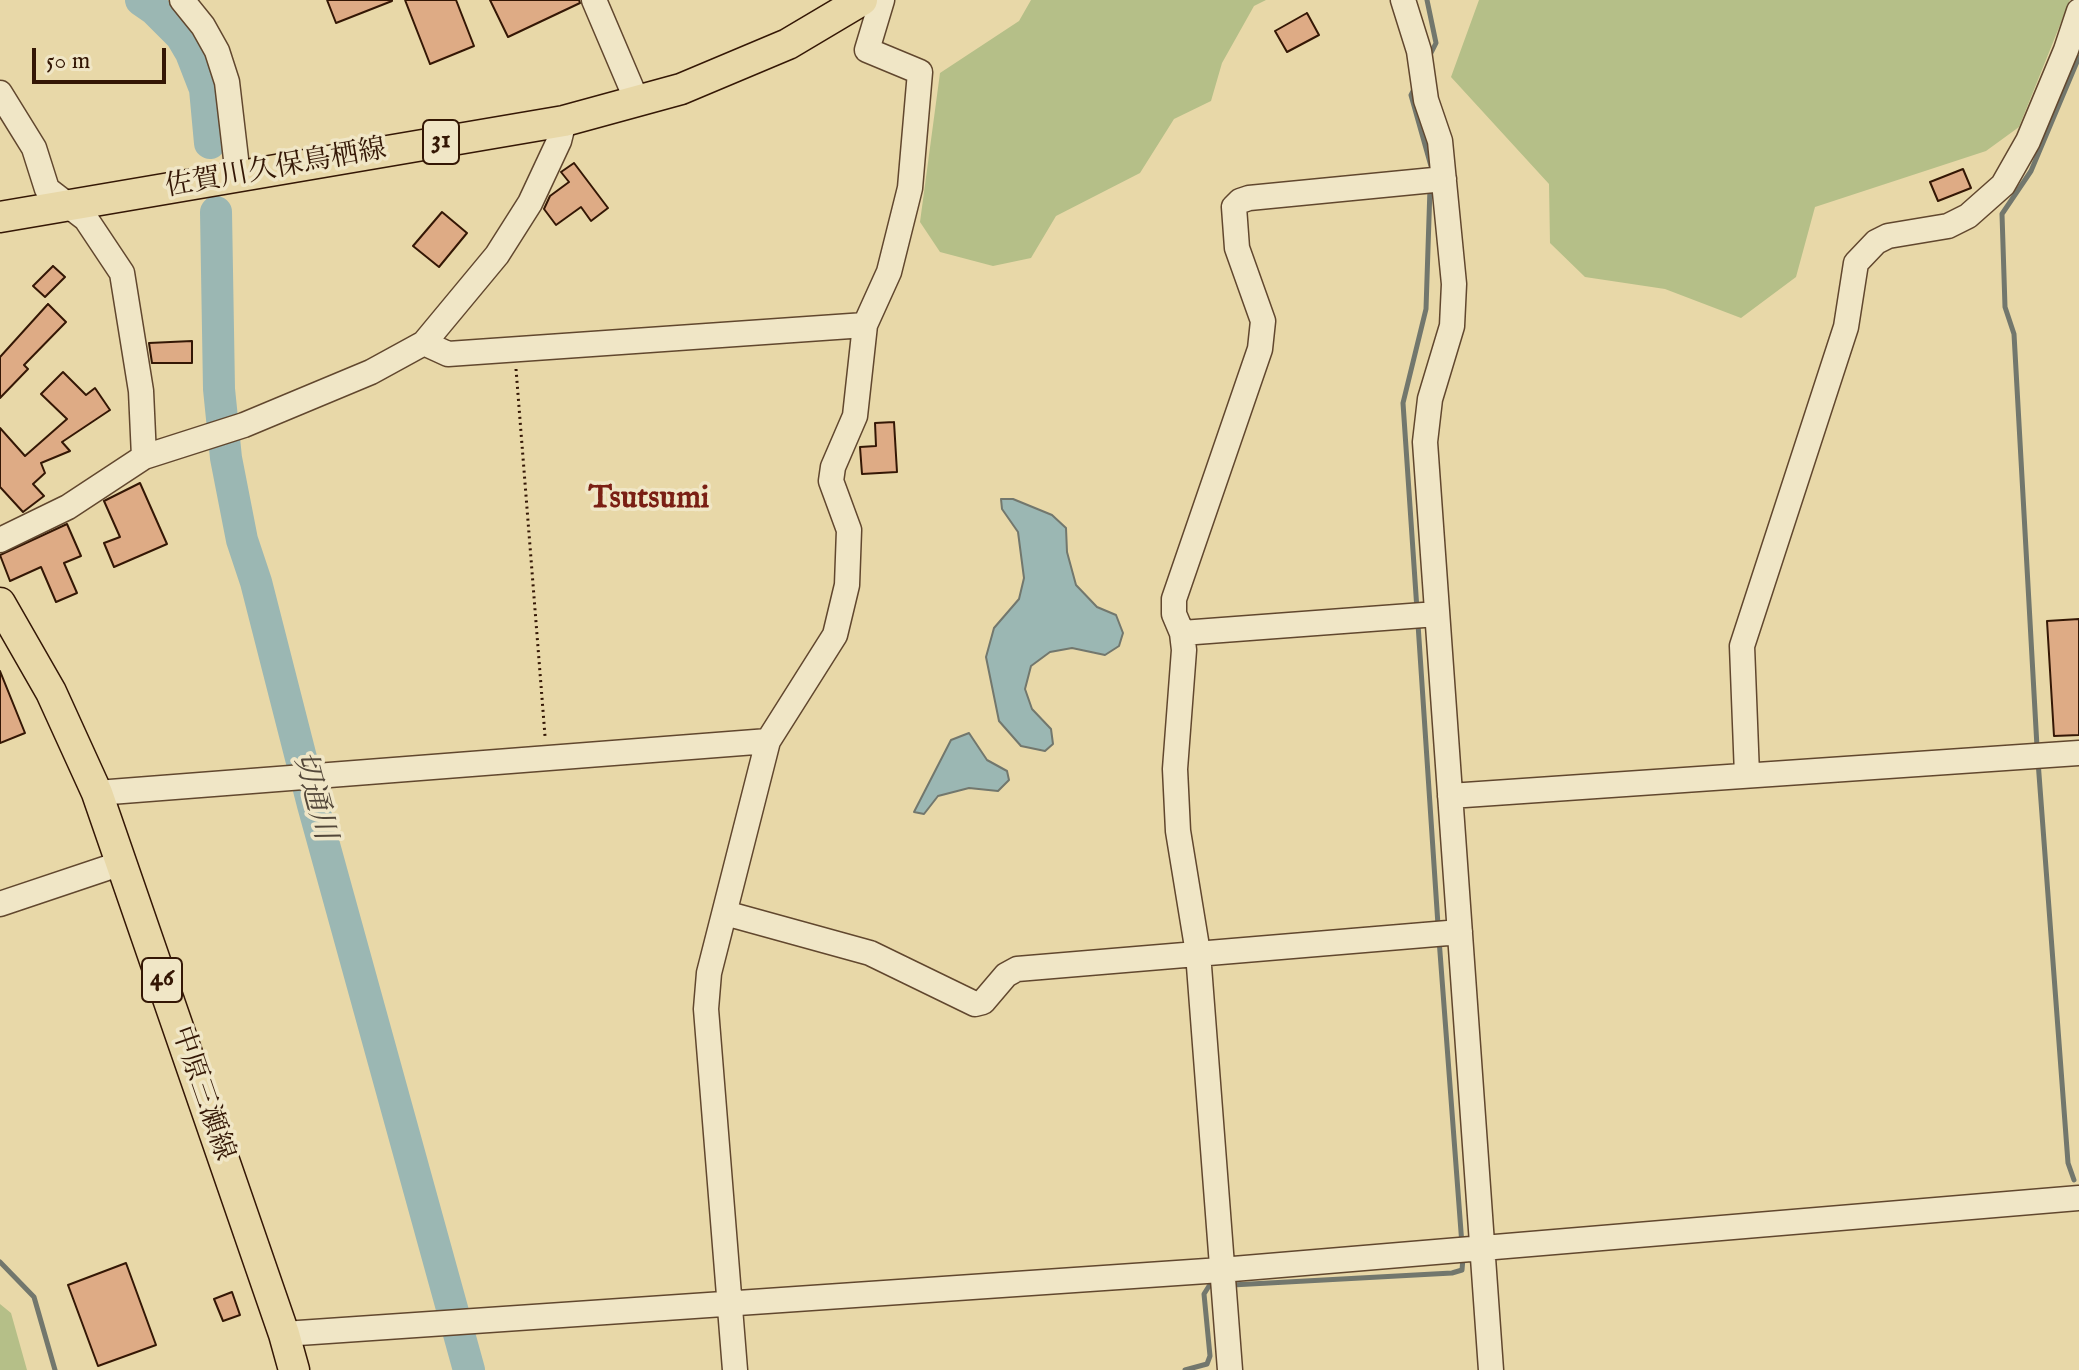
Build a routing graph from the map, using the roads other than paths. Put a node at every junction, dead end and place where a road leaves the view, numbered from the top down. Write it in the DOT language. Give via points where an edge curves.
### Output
graph roads {
  1 [pos="182,0"];
  2 [pos="594,0"];
  3 [pos="862,0"];
  4 [pos="882,0"];
  5 [pos="1403,0"];
  6 [pos="2079,11"];
  7 [pos="2072,51"];
  8 [pos="0,93"];
  9 [pos="637,101"];
  10 [pos="564,121"];
  11 [pos="234,177"];
  12 [pos="1432,180"];
  13 [pos="69,205"];
  14 [pos="0,217"];
  15 [pos="865,325"];
  16 [pos="424,343"];
  17 [pos="144,457"];
  18 [pos="0,540"];
  19 [pos="0,603"];
  20 [pos="1437,614"];
  21 [pos="1182,633"];
  22 [pos="768,741"];
  23 [pos="2079,753"];
  24 [pos="1747,775"];
  25 [pos="97,793"];
  26 [pos="1450,796"];
  27 [pos="122,863"];
  28 [pos="0,904"];
  29 [pos="725,913"];
  30 [pos="1460,932"];
  31 [pos="1198,953"];
  32 [pos="2079,1198"];
  33 [pos="1483,1248"];
  34 [pos="1221,1270"];
  35 [pos="729,1302"];
  36 [pos="284,1334"];
  37 [pos="294,1370"];
  38 [pos="735,1370"];
  39 [pos="1230,1370"];
  40 [pos="1491,1370"];
  1 -- 11 [label="street" via="217,51 227,82"];
  2 -- 9 [label="street"];
  3 -- 9 [label="main road, 佐賀川久保鳥栖線 / 31" via="788,44 681,89"];
  4 -- 15 [label="street" via="867,50 920,72 910,188 889,272"];
  5 -- 12 [label="street" via="1440,141"];
  6 -- 7 [label="street"];
  7 -- 24 [label="street" via="2003,185 1968,216 1948,226 1888,236 1856,263 1846,327 1742,646"];
  8 -- 13 [label="street" via="34,148 47,189"];
  9 -- 10 [label="main road, 佐賀川久保鳥栖線 / 31"];
  10 -- 11 [label="main road, 佐賀川久保鳥栖線 / 31"];
  10 -- 16 [label="street" via="530,203 497,255"];
  11 -- 13 [label="main road, 佐賀川久保鳥栖線 / 31"];
  12 -- 20 [label="street" via="1451,242 1454,306 1430,399 1425,442"];
  12 -- 21 [label="street" via="1249,198 1234,207 1237,248 1263,321 1260,349 1174,599"];
  13 -- 14 [label="main road, 佐賀川久保鳥栖線 / 31"];
  13 -- 17 [label="street" via="86,219 122,273 141,391"];
  15 -- 16 [label="street" via="448,354"];
  15 -- 22 [label="street" via="855,416 831,481 849,530 845,597 835,635"];
  16 -- 17 [label="street" via="371,372 244,425"];
  17 -- 18 [label="street" via="68,507"];
  19 -- 25 [label="main road, 中原三瀬線 / 46" via="51,692"];
  20 -- 21 [label="street"];
  20 -- 26 [label="street"];
  21 -- 31 [label="street" via="1176,801"];
  22 -- 25 [label="street"];
  22 -- 29 [label="street"];
  23 -- 24 [label="street"];
  24 -- 26 [label="street"];
  25 -- 27 [label="main road, 中原三瀬線 / 46"];
  26 -- 30 [label="street"];
  27 -- 28 [label="street"];
  27 -- 36 [label="main road, 中原三瀬線 / 46"];
  29 -- 31 [label="street" via="870,953 975,1004 1017,969"];
  29 -- 35 [label="street" via="709,973 706,1009"];
  30 -- 31 [label="street"];
  30 -- 33 [label="street"];
  31 -- 34 [label="street"];
  32 -- 33 [label="street"];
  33 -- 34 [label="street"];
  33 -- 40 [label="street"];
  34 -- 35 [label="street"];
  34 -- 39 [label="street"];
  35 -- 36 [label="street"];
  35 -- 38 [label="street"];
  36 -- 37 [label="main road, 中原三瀬線 / 46"];
}
